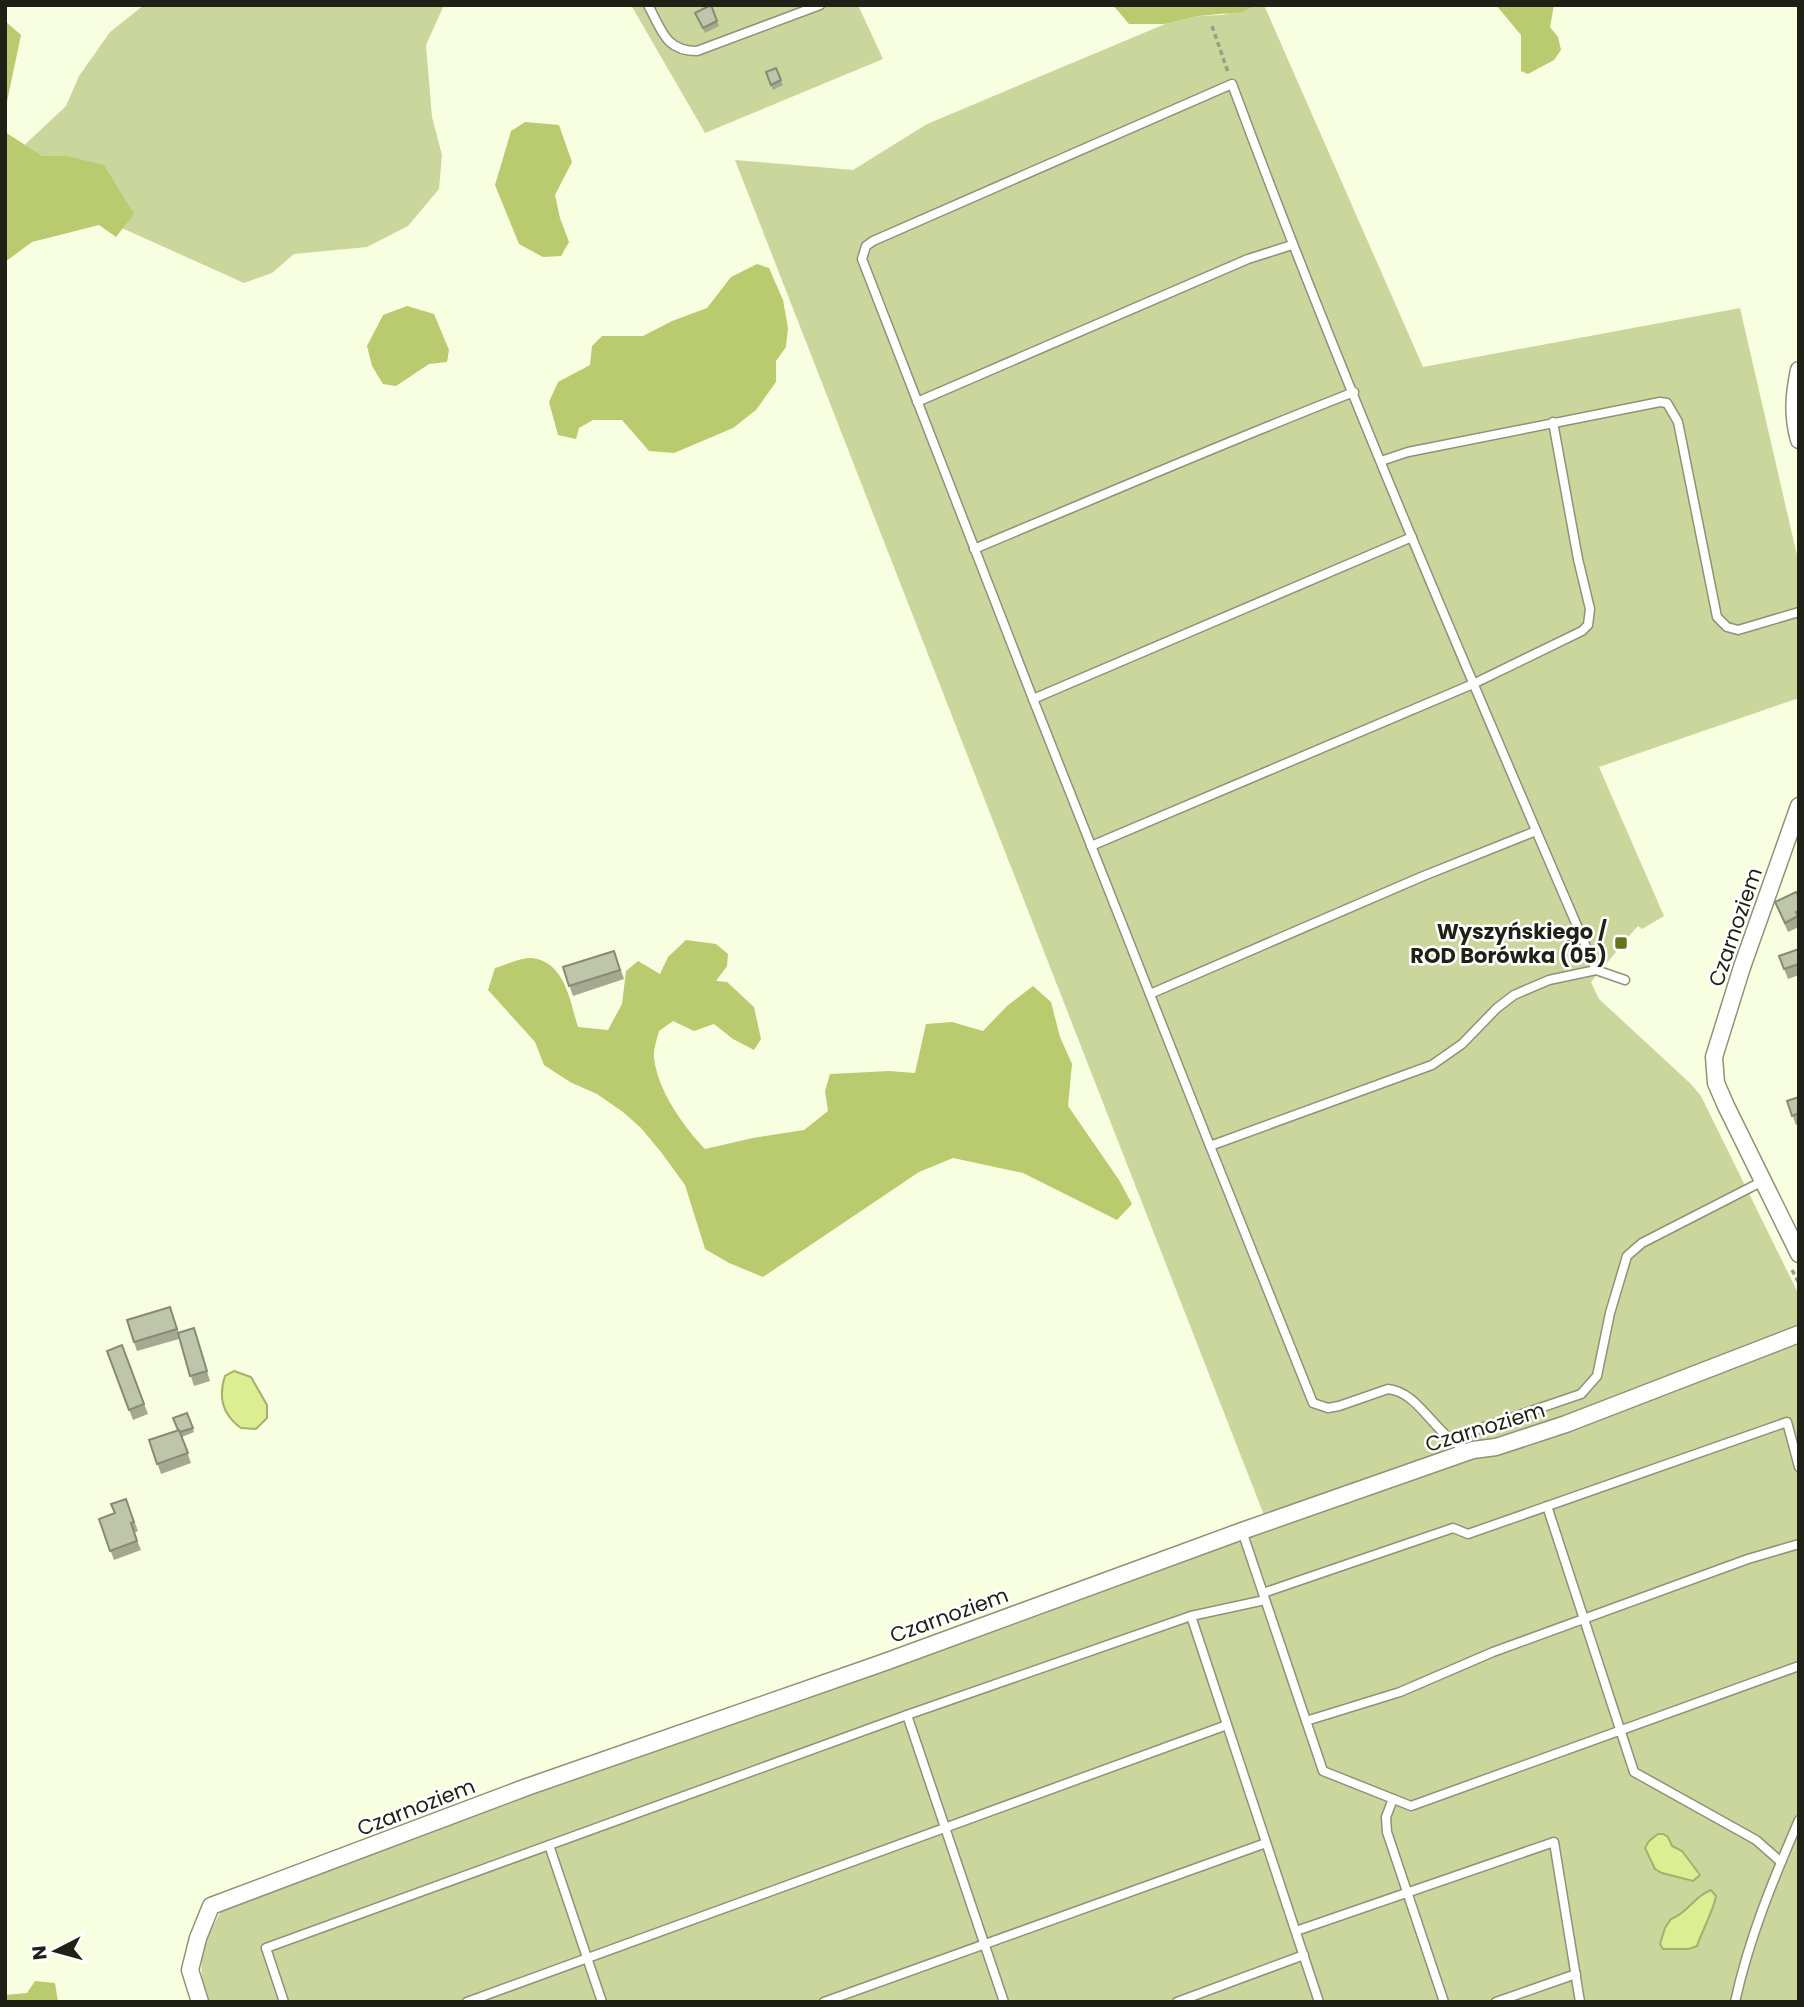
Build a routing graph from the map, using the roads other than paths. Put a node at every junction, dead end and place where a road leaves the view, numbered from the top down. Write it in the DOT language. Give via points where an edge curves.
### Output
graph roads {
  1 [pos="648,5"];
  2 [pos="820,5"];
  3 [pos="1292,244"];
  4 [pos="1799,370"];
  5 [pos="1354,392"];
  6 [pos="917,402"];
  7 [pos="1553,422"];
  8 [pos="1799,440"];
  9 [pos="1381,461"];
  10 [pos="1412,537"];
  11 [pos="974,549"];
  12 [pos="1799,612"];
  13 [pos="1473,684"];
  14 [pos="1033,699"];
  15 [pos="1799,806"];
  16 [pos="1536,831"];
  17 [pos="1091,846"];
  18 [pos="1595,970"];
  19 [pos="1625,980"];
  20 [pos="1150,994"];
  21 [pos="1210,1146"];
  22 [pos="1763,1181"];
  23 [pos="1799,1254"];
  24 [pos="1799,1334"];
  25 [pos="1450,1439"];
  26 [pos="1473,1450"];
  27 [pos="1799,1468"];
  28 [pos="1548,1506"];
  29 [pos="1242,1531"];
  30 [pos="1799,1544"];
  31 [pos="1264,1597"];
  32 [pos="1191,1616"];
  33 [pos="1584,1619"];
  34 [pos="1799,1666"];
  35 [pos="906,1715"];
  36 [pos="1306,1721"];
  37 [pos="1227,1726"];
  38 [pos="1621,1730"];
  39 [pos="1393,1799"];
  40 [pos="1799,1820"];
  41 [pos="945,1829"];
  42 [pos="1266,1843"];
  43 [pos="549,1845"];
  44 [pos="1781,1862"];
  45 [pos="1407,1892"];
  46 [pos="1296,1931"];
  47 [pos="984,1944"];
  48 [pos="1304,1955"];
  49 [pos="587,1959"];
  50 [pos="1576,1974"];
  51 [pos="200,2002"];
  52 [pos="284,2002"];
  53 [pos="467,2002"];
  54 [pos="602,2002"];
  55 [pos="824,2002"];
  56 [pos="1004,2002"];
  57 [pos="1177,2002"];
  58 [pos="1319,2002"];
  59 [pos="1444,2002"];
  60 [pos="1496,2002"];
  61 [pos="1580,2002"];
  62 [pos="1735,2002"];
  1 -- 2 [label="lane" via="671,45 686,51 697,51"];
  3 -- 5 [label="lane"];
  3 -- 6 [label="lane"];
  3 -- 6 [label="lane" via="1233,84 866,246 862,259"];
  4 -- 8 [label="street" via="1794,416"];
  5 -- 9 [label="lane"];
  5 -- 11 [label="lane"];
  6 -- 11 [label="lane"];
  7 -- 9 [label="lane"];
  7 -- 12 [label="lane" via="1667,403 1678,422 1717,617 1732,630"];
  7 -- 13 [label="lane" via="1590,619 1582,631"];
  9 -- 10 [label="lane"];
  10 -- 13 [label="lane"];
  10 -- 14 [label="lane"];
  11 -- 14 [label="lane"];
  13 -- 16 [label="lane"];
  13 -- 17 [label="lane"];
  14 -- 17 [label="lane"];
  15 -- 22 [label="street, Czarnoziem" via="1714,1057 1716,1083"];
  16 -- 18 [label="lane"];
  16 -- 20 [label="lane"];
  17 -- 20 [label="lane"];
  18 -- 19 [label="lane"];
  18 -- 21 [label="lane" via="1549,980 1514,995 1462,1044 1432,1065"];
  20 -- 21 [label="lane"];
  21 -- 25 [label="lane" via="1313,1403 1328,1408 1397,1390"];
  22 -- 23 [label="street, Czarnoziem"];
  22 -- 25 [label="lane" via="1642,1243 1627,1256 1597,1376 1581,1394"];
  24 -- 26 [label="street, Czarnoziem" via="1566,1424"];
  25 -- 26 [label="lane"];
  26 -- 29 [label="street, Czarnoziem"];
  27 -- 28 [label="lane" via="1787,1422"];
  28 -- 31 [label="lane" via="1468,1534 1453,1528"];
  28 -- 33 [label="lane"];
  29 -- 31 [label="lane"];
  29 -- 51 [label="street, Czarnoziem" via="527,1787 211,1906 190,1970"];
  30 -- 33 [label="lane"];
  31 -- 32 [label="lane"];
  31 -- 36 [label="lane"];
  32 -- 35 [label="lane"];
  32 -- 37 [label="lane"];
  33 -- 36 [label="lane" via="1400,1692"];
  33 -- 38 [label="lane"];
  34 -- 38 [label="lane"];
  35 -- 41 [label="lane"];
  35 -- 43 [label="lane"];
  36 -- 39 [label="lane" via="1323,1771"];
  37 -- 41 [label="lane"];
  37 -- 42 [label="lane"];
  38 -- 39 [label="lane" via="1411,1806"];
  38 -- 44 [label="lane" via="1634,1772 1756,1840"];
  39 -- 45 [label="lane" via="1386,1817 1387,1832"];
  40 -- 44 [label="lane"];
  41 -- 47 [label="lane"];
  41 -- 49 [label="lane"];
  42 -- 46 [label="lane"];
  42 -- 47 [label="lane"];
  43 -- 49 [label="lane"];
  43 -- 52 [label="lane" via="265,1948"];
  44 -- 62 [label="lane" via="1765,1899"];
  45 -- 46 [label="lane"];
  45 -- 50 [label="lane" via="1554,1842"];
  45 -- 59 [label="lane"];
  46 -- 48 [label="lane"];
  47 -- 55 [label="lane"];
  47 -- 56 [label="lane"];
  48 -- 57 [label="lane"];
  48 -- 58 [label="lane"];
  49 -- 53 [label="lane"];
  49 -- 54 [label="lane"];
  50 -- 60 [label="lane"];
  50 -- 61 [label="lane"];
}
